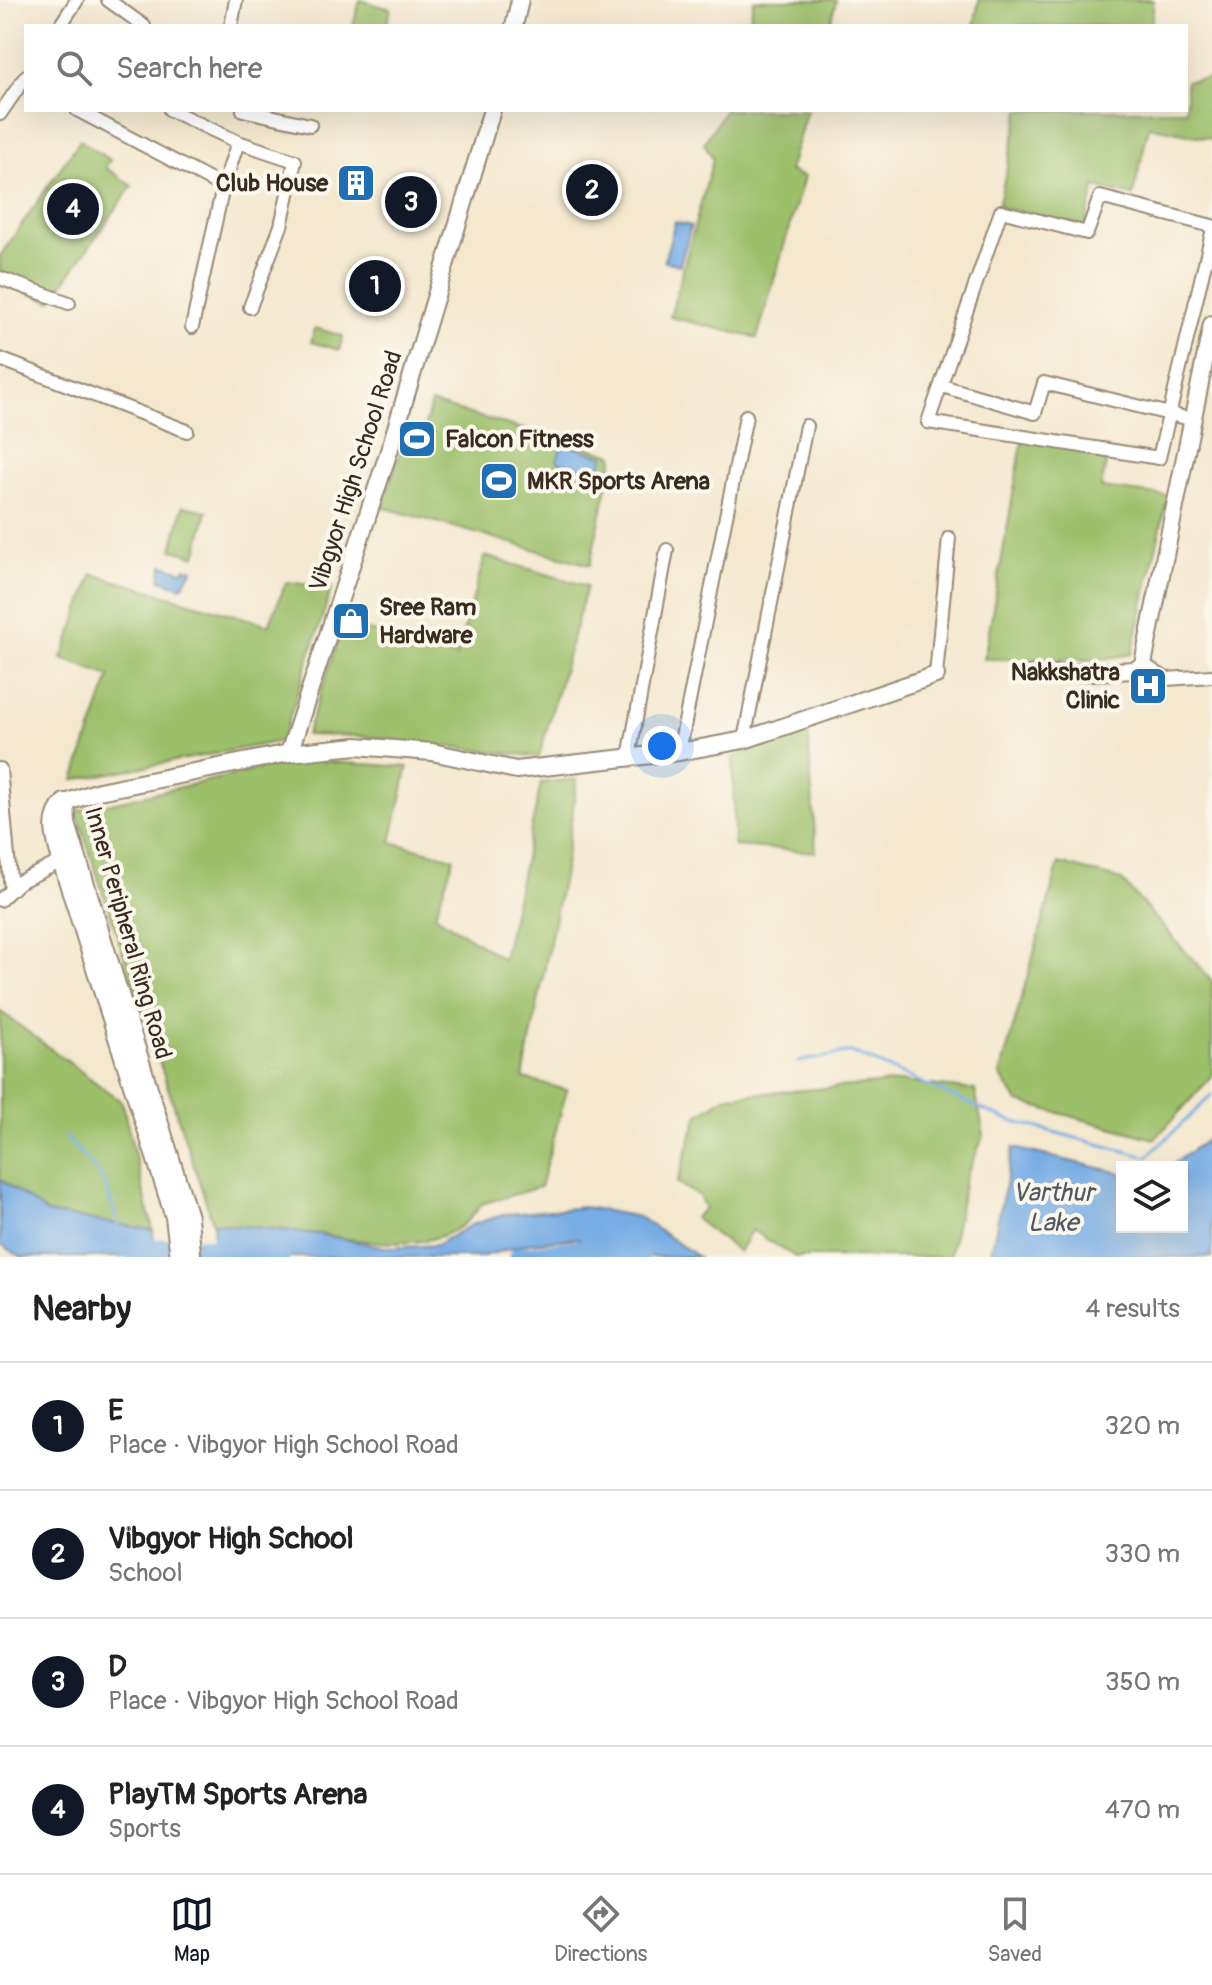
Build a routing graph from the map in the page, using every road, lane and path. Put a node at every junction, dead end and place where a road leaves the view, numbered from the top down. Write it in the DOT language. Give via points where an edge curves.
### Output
graph roads {
  1 [pos="77,0"];
  2 [pos="108,0"];
  3 [pos="236,0"];
  4 [pos="520,0"];
  5 [pos="61,24"];
  6 [pos="141,24"];
  7 [pos="231,24"];
  8 [pos="514,24"];
  9 [pos="24,81"];
  10 [pos="81,112"];
  11 [pos="174,112"];
  12 [pos="252,112"];
  13 [pos="491,112"];
  14 [pos="0,114"];
  15 [pos="310,125"];
  16 [pos="238,142"];
  17 [pos="223,187"];
  18 [pos="1212,226"];
  19 [pos="1212,233"];
  20 [pos="0,278"];
  21 [pos="69,303"];
  22 [pos="250,307"];
  23 [pos="1190,317"];
  24 [pos="1212,317"];
  25 [pos="1212,324"];
  26 [pos="192,327"];
  27 [pos="0,359"];
  28 [pos="942,386"];
  29 [pos="1169,414"];
  30 [pos="746,416"];
  31 [pos="1194,420"];
  32 [pos="806,426"];
  33 [pos="187,431"];
  34 [pos="949,538"];
  35 [pos="667,550"];
  36 [pos="1143,664"];
  37 [pos="936,675"];
  38 [pos="1028,675"];
  39 [pos="1212,676"];
  40 [pos="744,740"];
  41 [pos="679,752"];
  42 [pos="289,753"];
  43 [pos="629,757"];
  44 [pos="0,769"];
  45 [pos="65,803"];
  46 [pos="60,826"];
  47 [pos="62,861"];
  48 [pos="15,886"];
  49 [pos="0,900"];
  50 [pos="182,1217"];
  51 [pos="180,1257"];
  52 [pos="192,1257"];
  1 -- 5 [label="street"];
  2 -- 6 [label="street"];
  3 -- 7 [label="street"];
  4 -- 8 [label="street"];
  9 -- 14 [label="street"];
  10 -- 17 [label="street"];
  11 -- 16 [label="street"];
  12 -- 15 [label="street"];
  13 -- 42 [label="street, Vibgyor High School Road" via="390,448"];
  16 -- 17 [label="street"];
  16 -- 22 [label="street" via="295,161 281,226"];
  17 -- 26 [label="street"];
  18 -- 28 [label="street" via="1100,197 1087,233 1001,211"];
  19 -- 23 [label="street"];
  20 -- 21 [label="street"];
  23 -- 24 [label="street"];
  23 -- 25 [label="street"];
  23 -- 29 [label="street"];
  25 -- 31 [label="street"];
  27 -- 33 [label="street"];
  28 -- 29 [label="street" via="1035,413 1044,383"];
  28 -- 29 [label="street" via="928,422 1159,458"];
  29 -- 31 [label="street"];
  30 -- 41 [label="street"];
  31 -- 36 [label="street"];
  32 -- 40 [label="street"];
  34 -- 37 [label="street"];
  35 -- 43 [label="street"];
  36 -- 38 [label="street" via="1136,670"];
  36 -- 39 [label="street" via="1166,679"];
  37 -- 40 [label="street"];
  40 -- 41 [label="street"];
  41 -- 43 [label="street"];
  42 -- 43 [label="street" via="356,746 432,752 516,770"];
  42 -- 45 [label="street" via="99,791"];
  44 -- 48 [label="street"];
  45 -- 46 [label="main road, Inner Peripheral Ring Road"];
  46 -- 47 [label="main road, Inner Peripheral Ring Road"];
  46 -- 50 [label="main road, Inner Peripheral Ring Road"];
  47 -- 48 [label="street"];
  47 -- 50 [label="main road, Inner Peripheral Ring Road"];
  48 -- 49 [label="street"];
  50 -- 51 [label="main road, Inner Peripheral Ring Road"];
  50 -- 52 [label="main road, Inner Peripheral Ring Road"];
}
